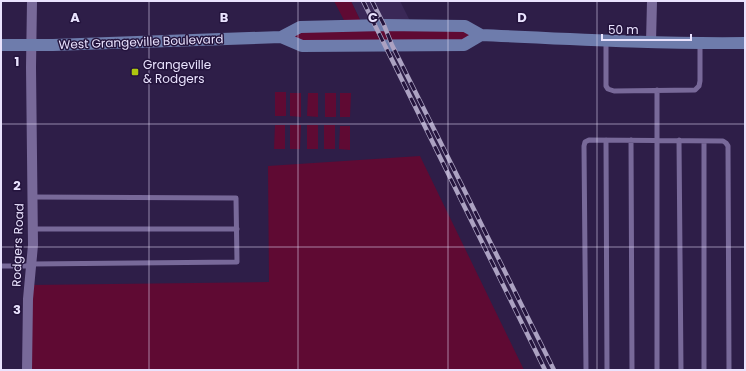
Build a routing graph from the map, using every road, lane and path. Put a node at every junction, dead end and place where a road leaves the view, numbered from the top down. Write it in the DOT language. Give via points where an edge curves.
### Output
graph roads {
  1 [pos="32,1"];
  2 [pos="652,1"];
  3 [pos="481,35"];
  4 [pos="281,37"];
  5 [pos="606,41"];
  6 [pos="651,42"];
  7 [pos="745,43"];
  8 [pos="700,44"];
  9 [pos="1,45"];
  10 [pos="32,45"];
  11 [pos="657,90"];
  12 [pos="606,140"];
  13 [pos="631,140"];
  14 [pos="657,140"];
  15 [pos="679,140"];
  16 [pos="704,141"];
  17 [pos="33,197"];
  18 [pos="33,229"];
  19 [pos="236,230"];
  20 [pos="31,265"];
  21 [pos="1,266"];
  22 [pos="27,370"];
  23 [pos="586,370"];
  24 [pos="607,370"];
  25 [pos="632,370"];
  26 [pos="657,370"];
  27 [pos="681,370"];
  28 [pos="704,370"];
  29 [pos="729,370"];
  1 -- 10 [label="street, Rodgers Road"];
  2 -- 6 [label="street"];
  3 -- 4 [label="main road, West Grangeville Boulevard" via="464,45 302,46"];
  3 -- 4 [label="main road, West Grangeville Boulevard" via="465,26 384,25 300,27"];
  3 -- 5 [label="main road, West Grangeville Boulevard"];
  4 -- 10 [label="main road, West Grangeville Boulevard"];
  5 -- 6 [label="main road, West Grangeville Boulevard"];
  5 -- 11 [label="lane" via="608,89"];
  6 -- 8 [label="main road, West Grangeville Boulevard"];
  7 -- 8 [label="main road, West Grangeville Boulevard"];
  8 -- 11 [label="lane" via="699,86 695,90"];
  9 -- 10 [label="main road, West Grangeville Boulevard"];
  10 -- 17 [label="street, Rodgers Road"];
  11 -- 14 [label="lane"];
  12 -- 13 [label="lane"];
  12 -- 23 [label="lane" via="589,140 584,146"];
  12 -- 24 [label="lane"];
  13 -- 14 [label="lane"];
  13 -- 25 [label="lane"];
  14 -- 15 [label="lane"];
  14 -- 26 [label="lane"];
  15 -- 16 [label="lane"];
  15 -- 27 [label="lane"];
  16 -- 28 [label="lane"];
  16 -- 29 [label="lane" via="723,141 728,146"];
  17 -- 18 [label="street, Rodgers Road"];
  17 -- 19 [label="lane" via="236,198"];
  18 -- 19 [label="lane"];
  18 -- 20 [label="street, Rodgers Road"];
  19 -- 20 [label="lane" via="237,262"];
  20 -- 21 [label="lane"];
  20 -- 22 [label="street, Rodgers Road"];
}
